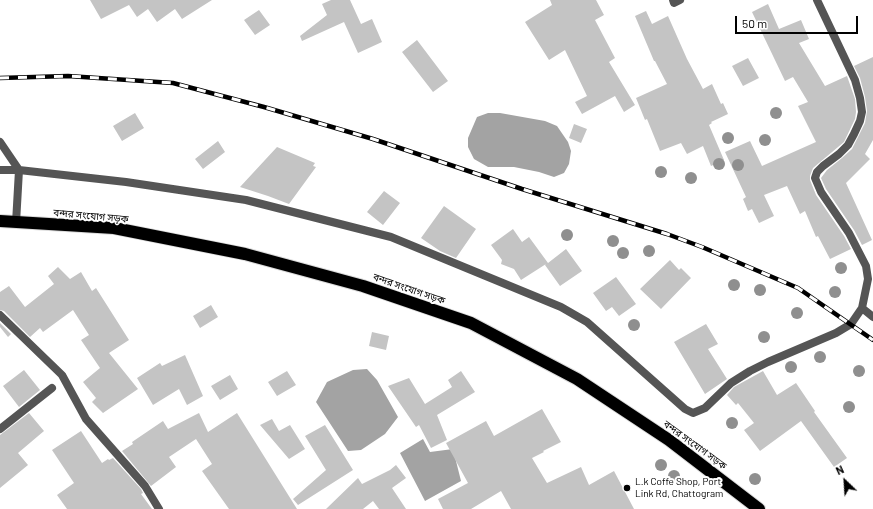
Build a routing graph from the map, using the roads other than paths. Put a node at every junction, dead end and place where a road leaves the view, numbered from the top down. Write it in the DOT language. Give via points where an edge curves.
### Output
graph roads {
  1 [pos="673,0"];
  2 [pos="680,0"];
  3 [pos="817,0"];
  4 [pos="0,142"];
  5 [pos="0,170"];
  6 [pos="19,170"];
  7 [pos="0,222"];
  8 [pos="16,223"];
  9 [pos="862,308"];
  10 [pos="0,315"];
  11 [pos="873,317"];
  12 [pos="52,388"];
  13 [pos="0,429"];
  14 [pos="159,509"];
  15 [pos="759,509"];
  1 -- 2 [label="street" via="674,3"];
  3 -- 9 [label="street" via="855,80 860,98 860,121 848,145 817,172 816,178 820,192 849,232 866,266 868,279"];
  4 -- 6 [label="street"];
  5 -- 6 [label="street"];
  6 -- 8 [label="street"];
  6 -- 9 [label="street" via="126,182 246,200 391,237 561,307 587,322 693,413 706,408 731,383 750,371 851,324"];
  7 -- 8 [label="highway, বন্দর সংযোগ সড়ক"];
  8 -- 15 [label="highway, বন্দর সংযোগ সড়ক" via="114,228 245,254 363,286 471,323 577,379 668,440"];
  9 -- 11 [label="street"];
  10 -- 14 [label="street" via="62,375 86,419 145,486"];
  12 -- 13 [label="street"];
}
